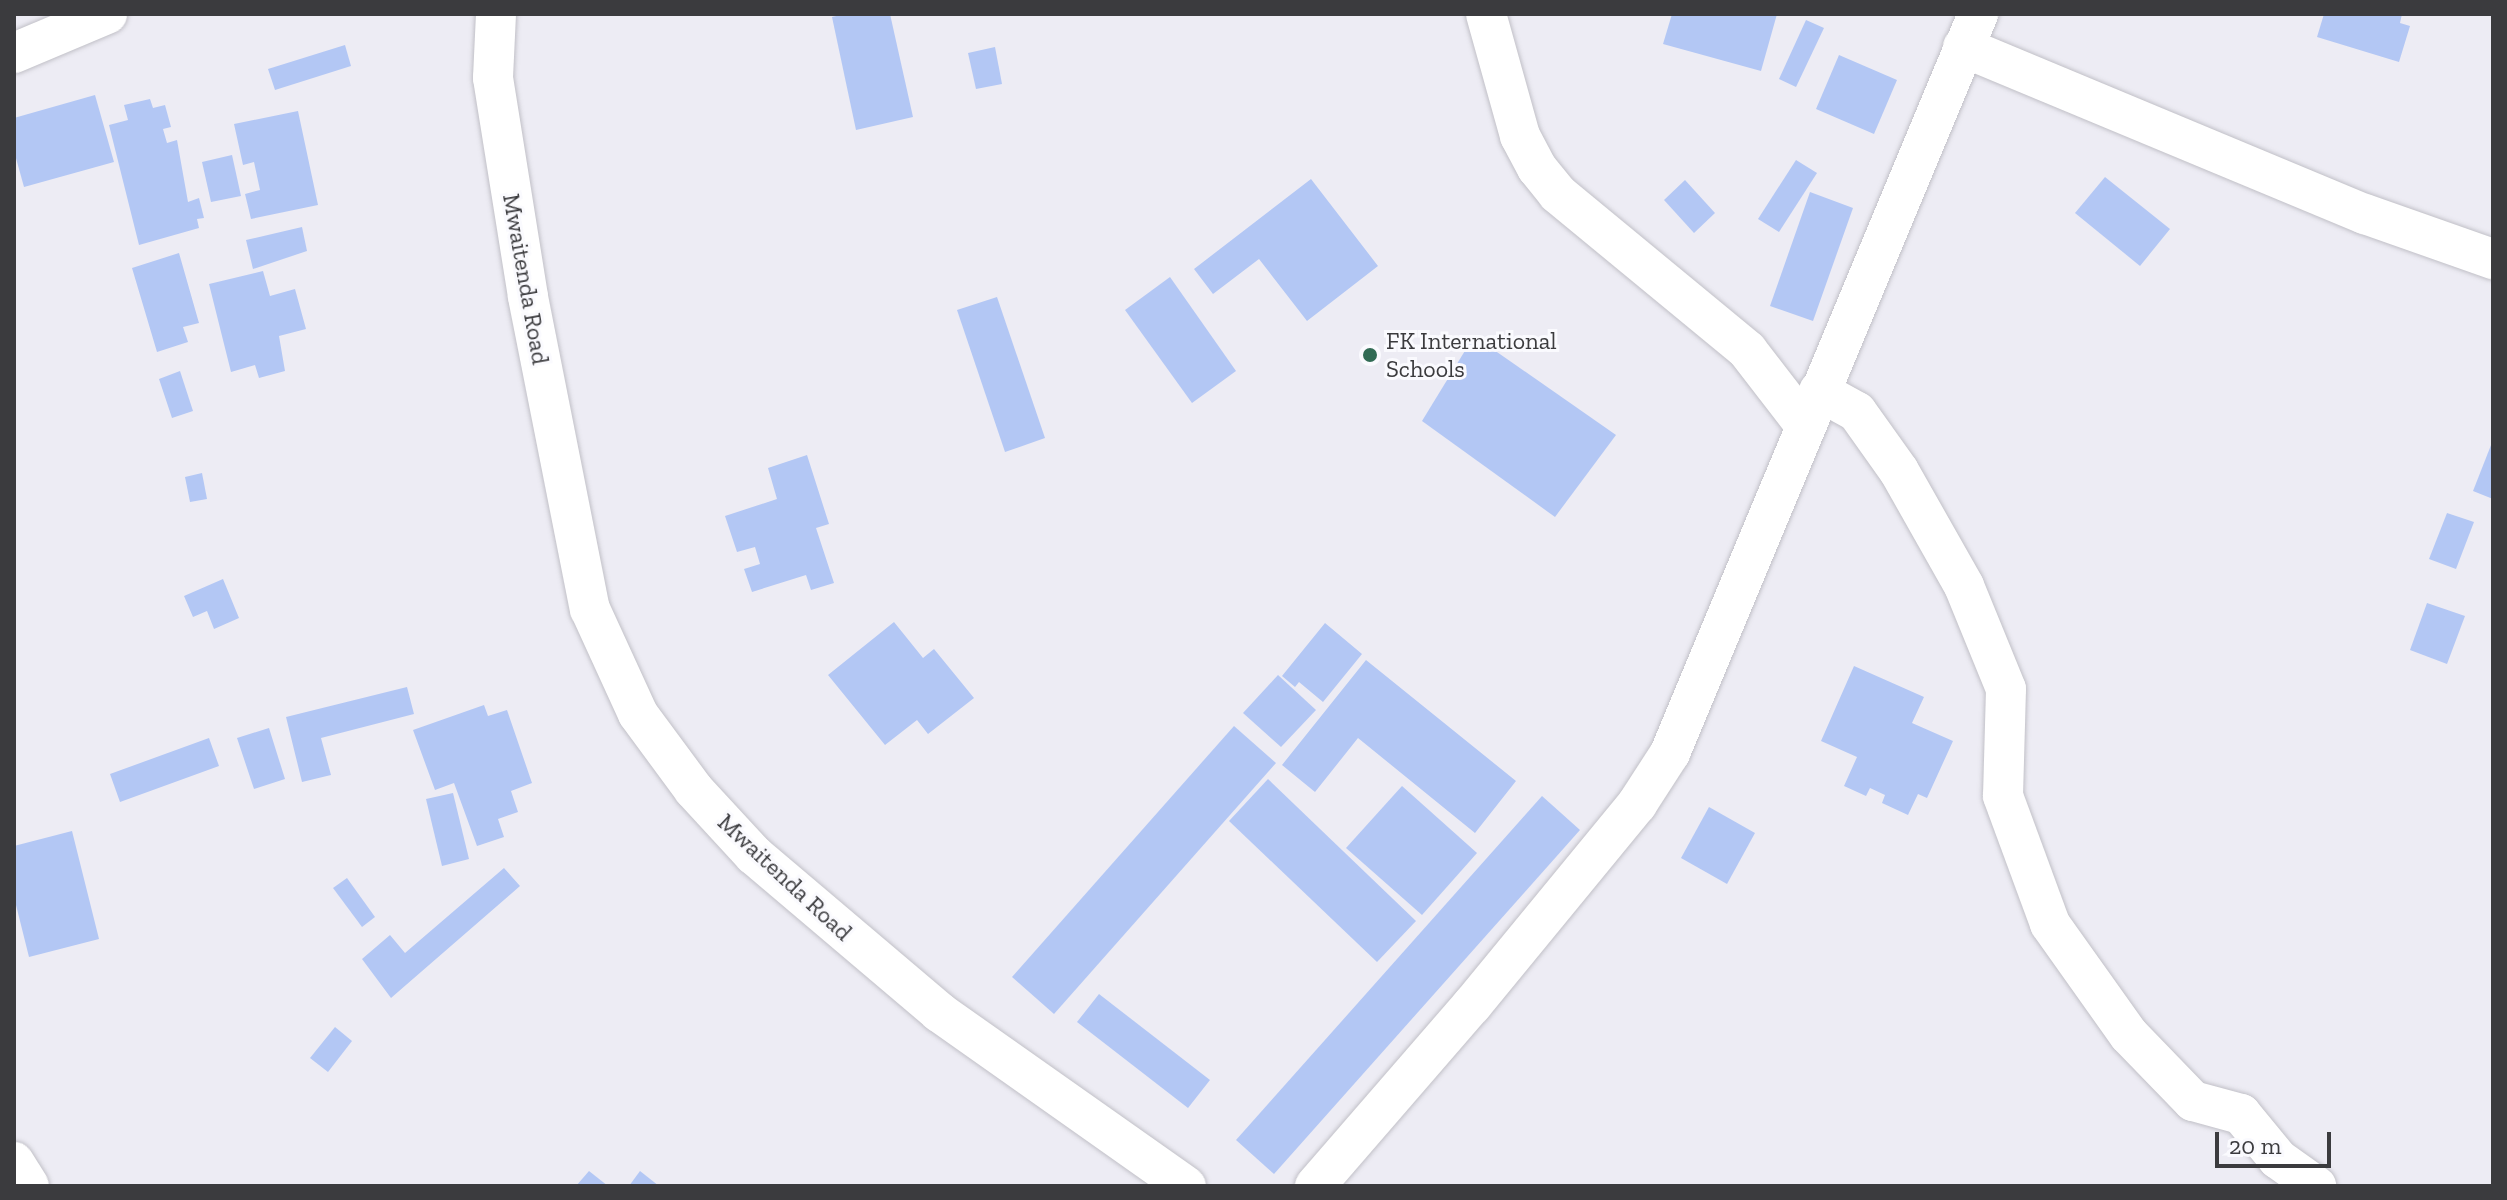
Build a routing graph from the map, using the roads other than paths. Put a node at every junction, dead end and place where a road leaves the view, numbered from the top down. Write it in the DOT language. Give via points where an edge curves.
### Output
graph roads {
  1 [pos="496,14"];
  2 [pos="1486,14"];
  3 [pos="95,16"];
  4 [pos="1970,31"];
  5 [pos="14,53"];
  6 [pos="2493,259"];
  7 [pos="1812,408"];
  8 [pos="14,1162"];
  9 [pos="29,1186"];
  10 [pos="1186,1186"];
  11 [pos="1315,1186"];
  12 [pos="2316,1186"];
  1 -- 10 [label="street, Mwaitenda Road" via="493,78 498,110 528,297 590,609 638,714 694,790 766,865 939,1012"];
  2 -- 7 [label="street" via="1520,136 1558,194"];
  3 -- 5 [label="street"];
  4 -- 6 [label="street" via="2365,214"];
  4 -- 7 [label="street"];
  7 -- 11 [label="street" via="1670,753 1637,804"];
  7 -- 12 [label="street" via="1857,412 1899,471 1964,586 2006,689 2003,796 2058,936 2129,1035 2193,1101 2241,1114 2278,1159"];
  8 -- 9 [label="street"];
}
